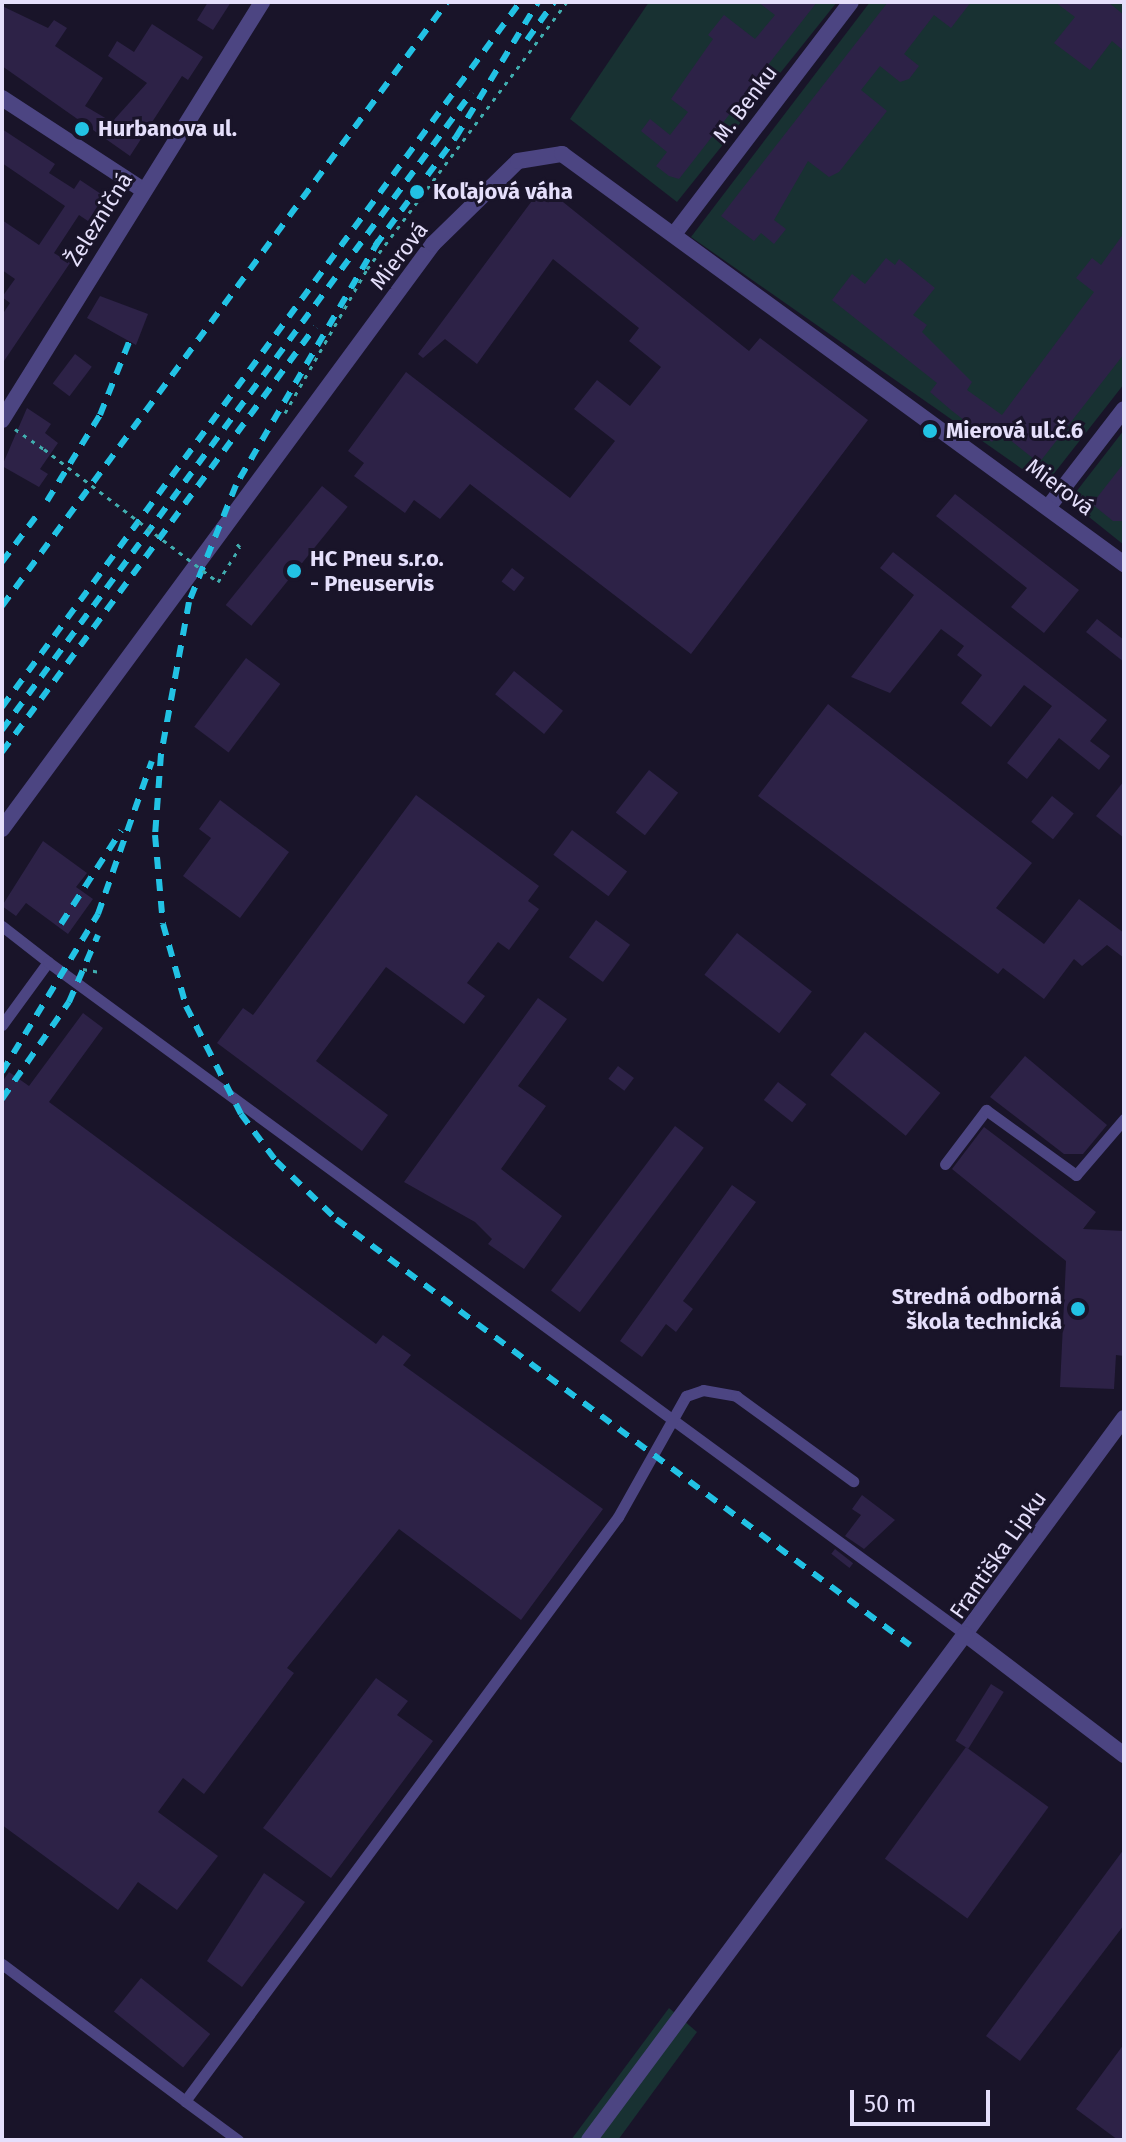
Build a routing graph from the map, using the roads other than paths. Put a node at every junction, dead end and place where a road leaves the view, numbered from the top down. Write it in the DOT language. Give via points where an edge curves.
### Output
graph roads {
  1 [pos="262,2"];
  2 [pos="851,2"];
  3 [pos="2,98"];
  4 [pos="143,190"];
  5 [pos="675,233"];
  6 [pos="1124,409"];
  7 [pos="4,411"];
  8 [pos="1050,505"];
  9 [pos="1124,564"];
  10 [pos="2,829"];
  11 [pos="2,926"];
  12 [pos="48,962"];
  13 [pos="2,1025"];
  14 [pos="1124,1119"];
  15 [pos="945,1164"];
  16 [pos="1124,1418"];
  17 [pos="670,1424"];
  18 [pos="853,1481"];
  19 [pos="965,1634"];
  20 [pos="1124,1755"];
  21 [pos="2,1964"];
  22 [pos="185,2101"];
  23 [pos="238,2140"];
  24 [pos="589,2140"];
  1 -- 4 [label="street, Železničná"];
  2 -- 5 [label="street, M. Benku"];
  3 -- 4 [label="street"];
  4 -- 7 [label="street, Železničná"];
  5 -- 8 [label="street, Mierová"];
  5 -- 10 [label="street, Mierová" via="562,154 509,168 433,244"];
  6 -- 8 [label="street"];
  8 -- 9 [label="street, Mierová"];
  11 -- 12 [label="lane"];
  12 -- 13 [label="lane"];
  12 -- 17 [label="lane"];
  14 -- 15 [label="lane" via="1076,1175 986,1110"];
  16 -- 19 [label="street, Františka Lipku"];
  17 -- 18 [label="lane" via="686,1396 703,1390 736,1396"];
  17 -- 19 [label="lane"];
  17 -- 22 [label="lane" via="618,1517"];
  19 -- 20 [label="street, Františka Lipku"];
  19 -- 24 [label="street"];
  21 -- 22 [label="lane"];
  22 -- 23 [label="lane"];
}
